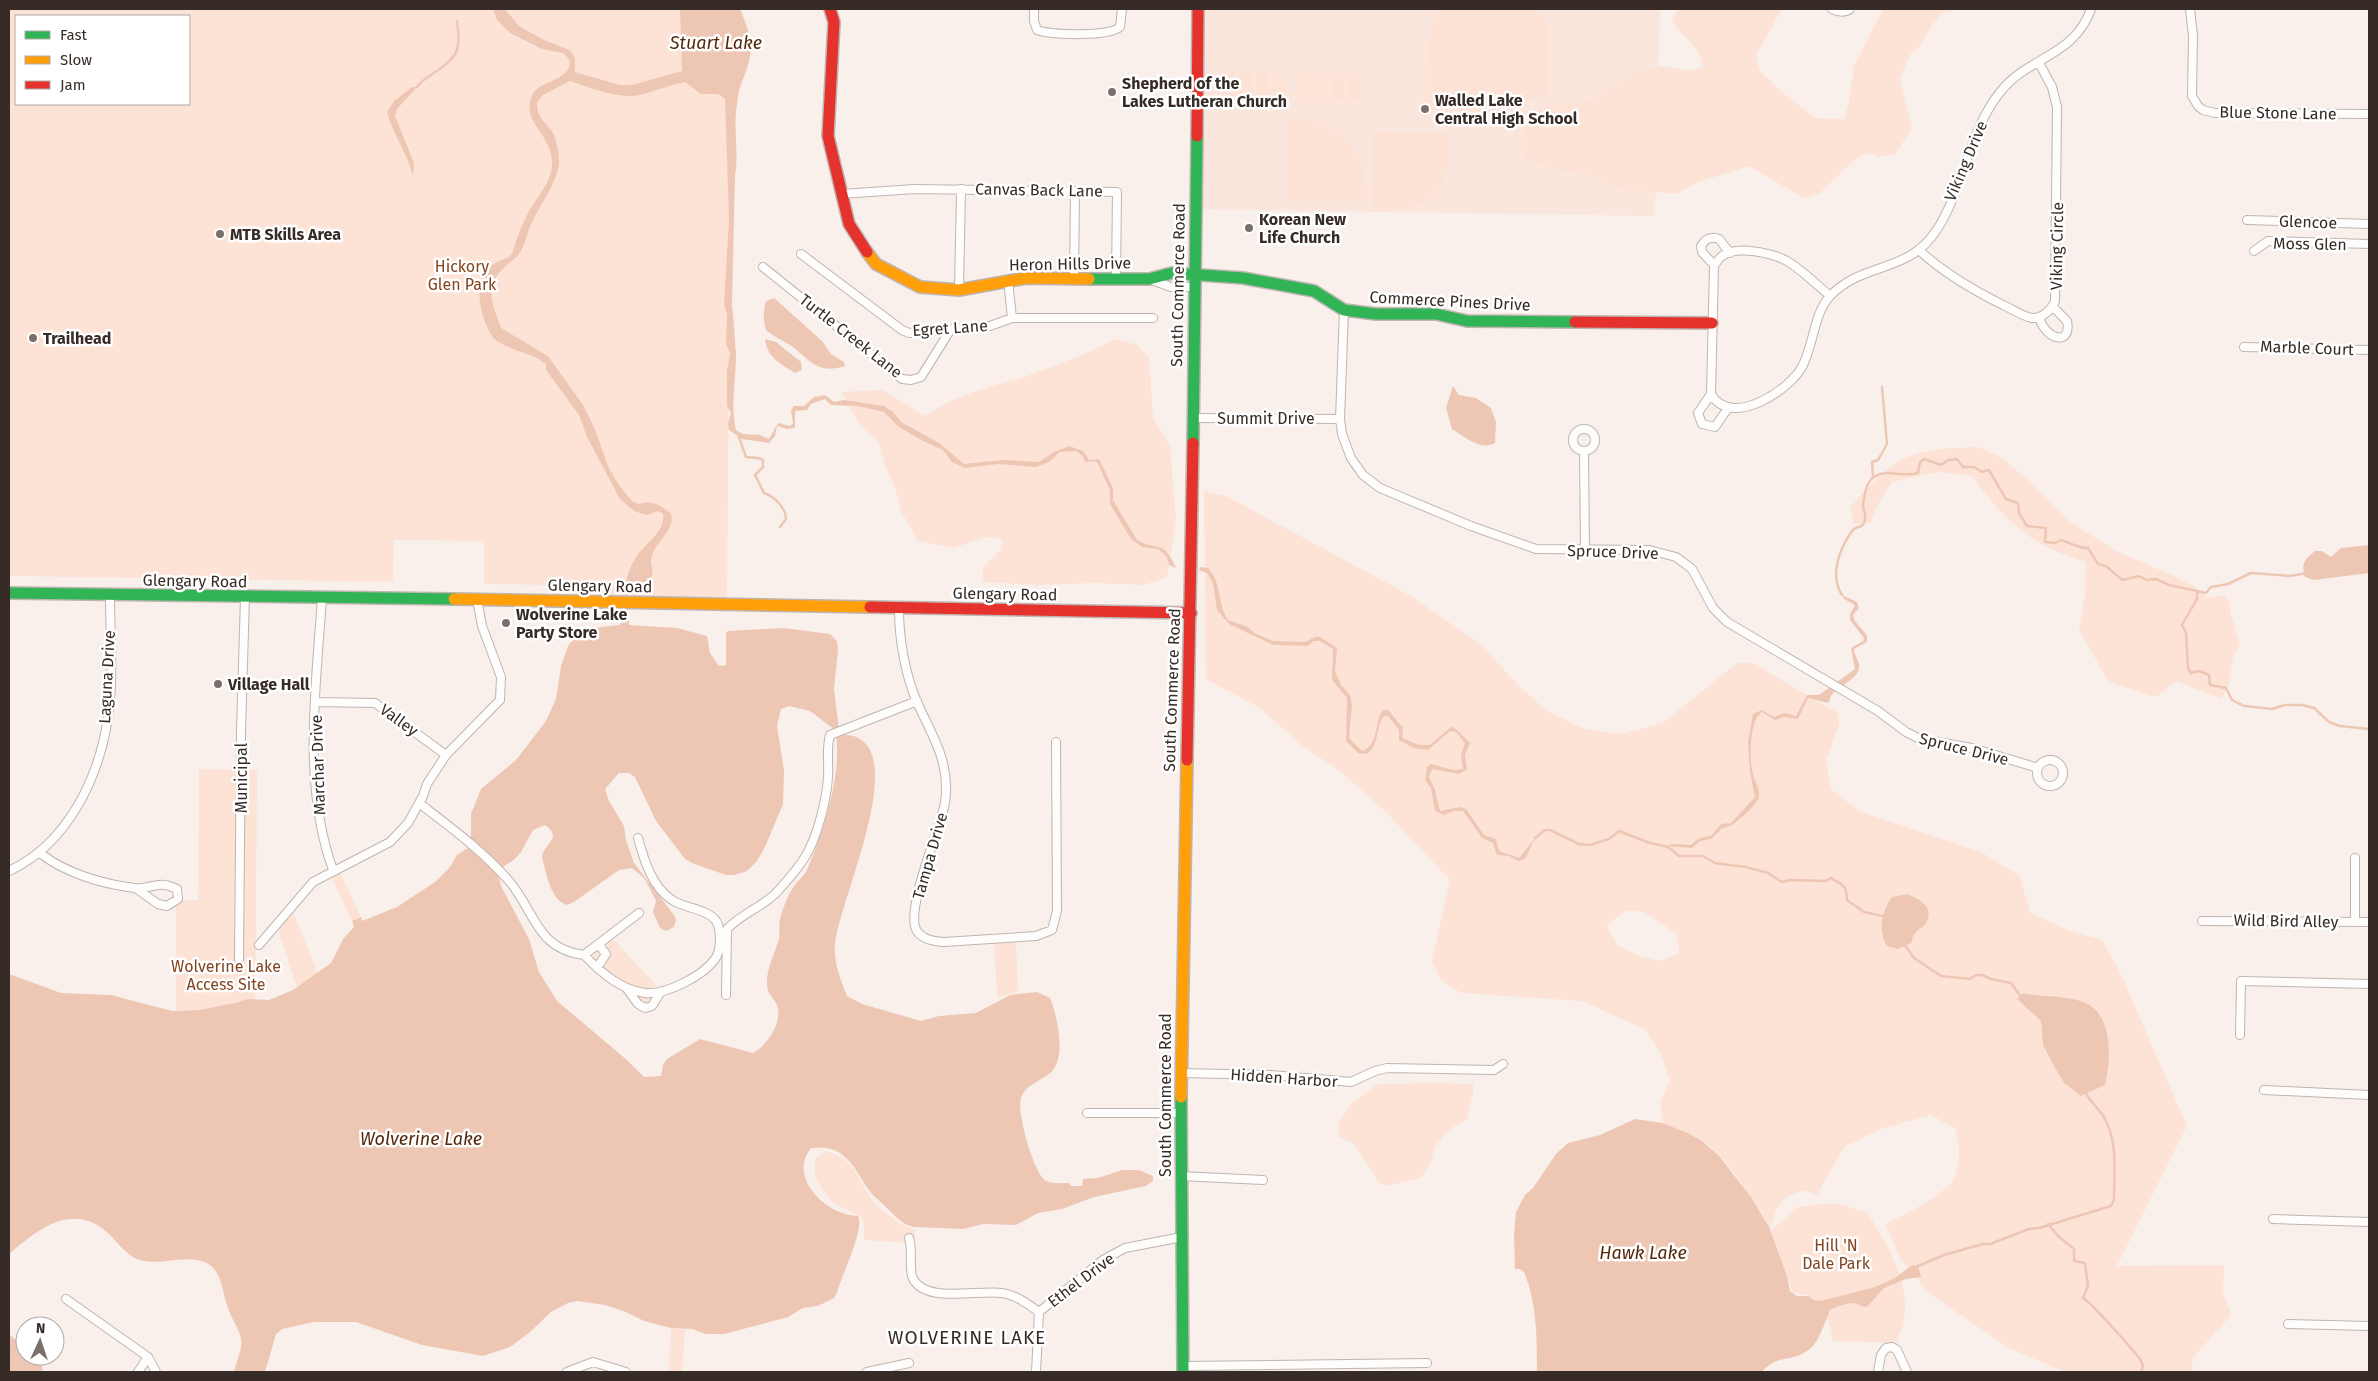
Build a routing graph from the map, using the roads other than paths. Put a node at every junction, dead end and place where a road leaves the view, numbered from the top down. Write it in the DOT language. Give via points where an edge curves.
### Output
graph roads {
  1 [pos="830,9"];
  2 [pos="1034,9"];
  3 [pos="1122,9"];
  4 [pos="1198,9"];
  5 [pos="1832,9"];
  6 [pos="1850,9"];
  7 [pos="2091,9"];
  8 [pos="2190,9"];
  9 [pos="2039,63"];
  10 [pos="2369,114"];
  11 [pos="961,189"];
  12 [pos="1075,191"];
  13 [pos="841,194"];
  14 [pos="2247,220"];
  15 [pos="2369,224"];
  16 [pos="2369,244"];
  17 [pos="1920,251"];
  18 [pos="2254,251"];
  19 [pos="1730,252"];
  20 [pos="801,254"];
  21 [pos="1714,265"];
  22 [pos="763,267"];
  23 [pos="1194,274"];
  24 [pos="1074,278"];
  25 [pos="1116,279"];
  26 [pos="1149,279"];
  27 [pos="1008,280"];
  28 [pos="1195,287"];
  29 [pos="959,290"];
  30 [pos="1830,296"];
  31 [pos="2053,307"];
  32 [pos="1344,310"];
  33 [pos="2039,317"];
  34 [pos="1012,318"];
  35 [pos="1153,318"];
  36 [pos="1712,323"];
  37 [pos="951,330"];
  38 [pos="2244,347"];
  39 [pos="2369,350"];
  40 [pos="1711,394"];
  41 [pos="1728,408"];
  42 [pos="1192,418"];
  43 [pos="1340,419"];
  44 [pos="1584,452"];
  45 [pos="1585,550"];
  46 [pos="9,594"];
  47 [pos="110,596"];
  48 [pos="245,597"];
  49 [pos="322,598"];
  50 [pos="477,599"];
  51 [pos="899,609"];
  52 [pos="1191,613"];
  53 [pos="917,701"];
  54 [pos="316,702"];
  55 [pos="1056,742"];
  56 [pos="446,755"];
  57 [pos="2038,768"];
  58 [pos="419,803"];
  59 [pos="638,838"];
  60 [pos="40,853"];
  61 [pos="2355,858"];
  62 [pos="333,870"];
  63 [pos="9,871"];
  64 [pos="137,889"];
  65 [pos="639,913"];
  66 [pos="2202,921"];
  67 [pos="2355,922"];
  68 [pos="2369,922"];
  69 [pos="723,942"];
  70 [pos="259,945"];
  71 [pos="599,945"];
  72 [pos="584,955"];
  73 [pos="239,959"];
  74 [pos="597,968"];
  75 [pos="2369,984"];
  76 [pos="627,989"];
  77 [pos="660,993"];
  78 [pos="726,995"];
  79 [pos="2240,1035"];
  80 [pos="1502,1064"];
  81 [pos="1181,1073"];
  82 [pos="2264,1090"];
  83 [pos="2369,1096"];
  84 [pos="1087,1113"];
  85 [pos="1181,1114"];
  86 [pos="1180,1176"];
  87 [pos="1263,1180"];
  88 [pos="2273,1219"];
  89 [pos="2369,1222"];
  90 [pos="1182,1237"];
  91 [pos="909,1238"];
  92 [pos="66,1299"];
  93 [pos="1039,1312"];
  94 [pos="2288,1324"];
  95 [pos="2369,1326"];
  96 [pos="148,1357"];
  97 [pos="909,1363"];
  98 [pos="1427,1363"];
  99 [pos="1182,1369"];
  100 [pos="138,1372"];
  101 [pos="156,1372"];
  102 [pos="567,1372"];
  103 [pos="626,1372"];
  104 [pos="867,1372"];
  105 [pos="1036,1372"];
  106 [pos="1878,1372"];
  107 [pos="1907,1372"];
  1 -- 13 [label="street, Heron Hills Drive" via="834,22 828,136"];
  2 -- 3 [label="street" via="1037,30 1115,32 1120,27"];
  4 -- 23 [label="street, South Commerce Road"];
  5 -- 6 [label="street" via="1836,12"];
  7 -- 9 [label="street, Viking Drive" via="2075,37"];
  8 -- 10 [label="street, Blue Stone Lane" via="2192,96 2204,110 2215,113"];
  9 -- 17 [label="street, Viking Drive" via="2010,81 1993,101 1937,228"];
  9 -- 31 [label="street, Viking Circle" via="2052,86 2057,107 2057,240"];
  11 -- 12 [label="street, Canvas Back Lane"];
  11 -- 13 [label="street, Canvas Back Lane"];
  11 -- 29 [label="street"];
  12 -- 24 [label="street"];
  12 -- 25 [label="street, Canvas Back Lane" via="1116,192"];
  13 -- 29 [label="street, Heron Hills Drive" via="849,224 876,264 920,286"];
  14 -- 15 [label="street, Glencoe"];
  16 -- 18 [label="street, Moss Glen" via="2268,241"];
  17 -- 30 [label="street, Viking Drive" via="1894,265 1860,274"];
  17 -- 33 [label="street" via="1948,275 2019,313"];
  19 -- 21 [label="street" via="1721,256"];
  19 -- 21 [label="street" via="1719,239 1705,240 1702,252"];
  19 -- 30 [label="street" via="1756,252 1786,260"];
  20 -- 37 [label="street, Egret Lane" via="902,330 909,333"];
  21 -- 36 [label="street"];
  22 -- 37 [label="street, Turtle Creek Lane" via="902,379 921,377"];
  23 -- 26 [label="street, Heron Hills Drive" via="1172,273"];
  23 -- 28 [label="street, South Commerce Road"];
  23 -- 32 [label="street, Commerce Pines Drive" via="1243,278 1314,291"];
  24 -- 25 [label="street, Heron Hills Drive"];
  24 -- 27 [label="street, Heron Hills Drive"];
  25 -- 26 [label="street, Heron Hills Drive"];
  26 -- 28 [label="street, Heron Hills Drive" via="1171,287"];
  27 -- 29 [label="street, Heron Hills Drive"];
  27 -- 34 [label="street"];
  28 -- 42 [label="street, South Commerce Road"];
  30 -- 41 [label="street" via="1818,318 1802,368 1794,378 1765,400"];
  31 -- 33 [label="street, Viking Circle"];
  31 -- 33 [label="street" via="2067,321 2064,335 2050,336"];
  32 -- 36 [label="street, Commerce Pines Drive" via="1376,314 1436,314 1467,320"];
  32 -- 43 [label="street, Spruce Drive"];
  34 -- 35 [label="street, Egret Lane"];
  34 -- 37 [label="street, Egret Lane" via="990,326"];
  36 -- 40 [label="street"];
  38 -- 39 [label="street, Marble Court"];
  40 -- 41 [label="street"];
  40 -- 41 [label="street" via="1698,413 1702,424 1715,427"];
  42 -- 43 [label="street, Summit Drive"];
  42 -- 52 [label="street, South Commerce Road"];
  43 -- 45 [label="street, Spruce Drive" via="1351,458 1363,475 1380,488 1518,544 1545,550"];
  44 -- 45 [label="street"];
  45 -- 57 [label="street, Spruce Drive" via="1652,550 1680,559 1700,579 1709,602 1724,620 1878,711 1906,732 1920,739 1972,748"];
  46 -- 47 [label="street, Glengary Road"];
  47 -- 48 [label="street, Glengary Road"];
  47 -- 60 [label="street, Laguna Drive" via="111,675 108,717 99,756 90,783 72,814"];
  48 -- 49 [label="street, Glengary Road"];
  48 -- 73 [label="street, Municipal"];
  49 -- 50 [label="street, Glengary Road"];
  49 -- 54 [label="street, Marchar Drive"];
  50 -- 51 [label="street, Glengary Road"];
  50 -- 56 [label="street" via="482,626 501,677 502,691 500,700"];
  51 -- 52 [label="street, Glengary Road"];
  51 -- 53 [label="street, Tampa Drive" via="905,661"];
  52 -- 81 [label="street, South Commerce Road"];
  53 -- 55 [label="street, Tampa Drive" via="937,740 944,775 945,802 916,897 913,919 916,930 931,941 1036,936 1052,930 1057,911"];
  53 -- 69 [label="street" via="830,735 826,792 806,856 774,895 735,920 727,929"];
  54 -- 56 [label="street, Valley" via="375,703"];
  54 -- 62 [label="street, Marchar Drive" via="317,799 323,839"];
  56 -- 58 [label="street"];
  58 -- 62 [label="street" via="408,823 390,842"];
  58 -- 72 [label="street" via="457,831 515,888 550,942 562,950"];
  59 -- 69 [label="street" via="650,875 660,888 671,900 714,918"];
  60 -- 63 [label="street, Laguna Drive"];
  60 -- 64 [label="street" via="57,866"];
  61 -- 67 [label="street"];
  62 -- 70 [label="street" via="305,889"];
  64 -- 64 [label="street" via="158,904 167,906 178,899 177,889 168,885"];
  65 -- 71 [label="street"];
  66 -- 67 [label="street, Wild Bird Alley"];
  67 -- 68 [label="street, Wild Bird Alley"];
  69 -- 77 [label="street" via="708,965 674,988"];
  69 -- 78 [label="street"];
  71 -- 72 [label="street"];
  71 -- 74 [label="street" via="606,954"];
  72 -- 74 [label="street"];
  74 -- 76 [label="street"];
  75 -- 79 [label="street" via="2241,980"];
  76 -- 77 [label="street"];
  76 -- 77 [label="street" via="645,1008 652,1006"];
  80 -- 81 [label="street, Hidden Harbor" via="1494,1070 1387,1068 1351,1082 1271,1075"];
  81 -- 85 [label="street, South Commerce Road"];
  82 -- 83 [label="street"];
  84 -- 85 [label="street"];
  85 -- 86 [label="street, South Commerce Road"];
  86 -- 87 [label="street"];
  86 -- 90 [label="street, South Commerce Road"];
  88 -- 89 [label="street"];
  90 -- 93 [label="street, Ethel Drive" via="1125,1248 1103,1260"];
  90 -- 99 [label="street, South Commerce Road"];
  91 -- 93 [label="street" via="912,1276 926,1291 938,1294 1002,1293 1022,1300"];
  92 -- 96 [label="street"];
  93 -- 105 [label="street, Ethel Drive"];
  94 -- 95 [label="street"];
  96 -- 100 [label="street"];
  96 -- 101 [label="street"];
  97 -- 104 [label="street"];
  98 -- 99 [label="street"];
  102 -- 103 [label="street" via="593,1362"];
  106 -- 107 [label="street" via="1881,1355 1886,1348 1892,1347 1897,1350"];
}
